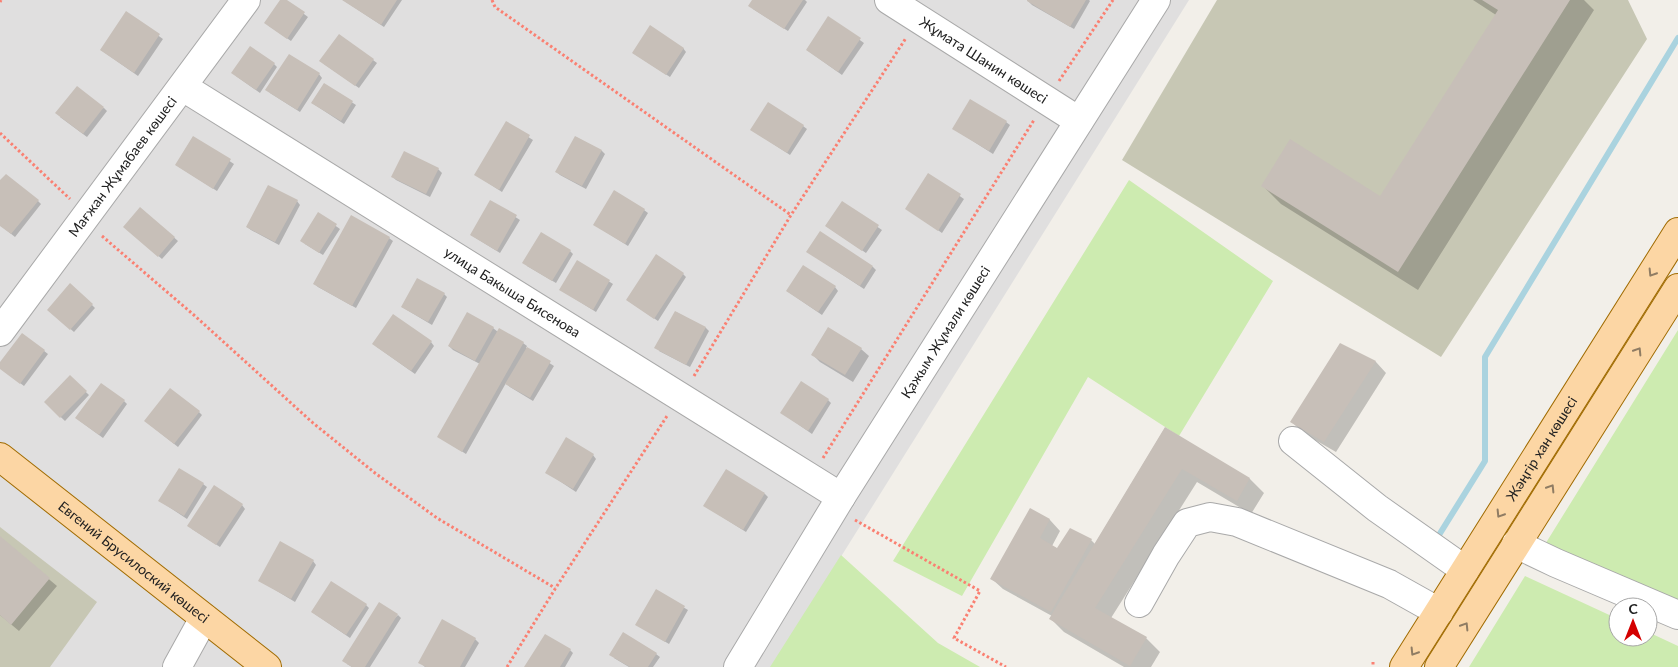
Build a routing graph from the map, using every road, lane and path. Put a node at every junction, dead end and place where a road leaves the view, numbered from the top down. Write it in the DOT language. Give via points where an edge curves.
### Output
graph roads {
  1 [pos="246,0"];
  2 [pos="492,0"];
  3 [pos="889,0"];
  4 [pos="1113,0"];
  5 [pos="1156,0"];
  6 [pos="918,19"];
  7 [pos="182,87"];
  8 [pos="1046,100"];
  9 [pos="1079,121"];
  10 [pos="0,133"];
  11 [pos="791,215"];
  12 [pos="84,220"];
  13 [pos="1678,232"];
  14 [pos="1678,288"];
  15 [pos="0,332"];
  16 [pos="680,396"];
  17 [pos="1293,442"];
  18 [pos="0,457"];
  19 [pos="833,497"];
  20 [pos="1516,544"];
  21 [pos="1465,570"];
  22 [pos="556,589"];
  23 [pos="1139,603"];
  24 [pos="1439,612"];
  25 [pos="1678,615"];
  26 [pos="204,618"];
  27 [pos="1373,662"];
  28 [pos="177,667"];
  29 [pos="267,667"];
  30 [pos="508,667"];
  31 [pos="738,667"];
  32 [pos="1006,667"];
  33 [pos="1373,667"];
  34 [pos="1404,667"];
  35 [pos="1439,667"];
  1 -- 7 [label="street, Мағжан Жұмабаев көшесі"];
  2 -- 11 [label="path" via="495,6"];
  3 -- 6 [label="street, Жұмата Шанин көшесі"];
  4 -- 8 [label="path"];
  5 -- 9 [label="street, Қажым Жұмали көшесі"];
  6 -- 8 [label="street, Жұмата Шанин көшесі"];
  6 -- 11 [label="path"];
  7 -- 12 [label="street, Мағжан Жұмабаев көшесі"];
  7 -- 16 [label="street, улица Бакыша Бисенова"];
  8 -- 9 [label="street, Жұмата Шанин көшесі"];
  8 -- 19 [label="path" via="821,461"];
  9 -- 19 [label="street, Қажым Жұмали көшесі"];
  10 -- 12 [label="path" via="70,198"];
  11 -- 16 [label="path"];
  12 -- 15 [label="street, Мағжан Жұмабаев көшесі"];
  12 -- 22 [label="path" via="313,423 375,473 437,518"];
  13 -- 21 [label="main road, Жәңгір хан көшесі, one-way"];
  20 -- 14 [label="main road, one-way"];
  16 -- 19 [label="street, улица Бакыша Бисенова"];
  16 -- 22 [label="path"];
  17 -- 21 [label="street" via="1377,508"];
  18 -- 26 [label="main road, Евгений Брусилоский көшесі"];
  19 -- 31 [label="street, Қажым Жұмали көшесі"];
  19 -- 32 [label="path" via="980,592 954,638"];
  20 -- 25 [label="street"];
  35 -- 20 [label="main road, one-way"];
  21 -- 24 [label="main road, Жәңгір хан көшесі"];
  22 -- 30 [label="path"];
  23 -- 24 [label="street" via="1187,523 1210,517 1237,522 1389,584"];
  24 -- 34 [label="main road, Жәңгір хан көшесі, one-way"];
  26 -- 28 [label="street"];
  26 -- 29 [label="main road, Евгений Брусилоский көшесі"];
  27 -- 33 [label="path"];
}
